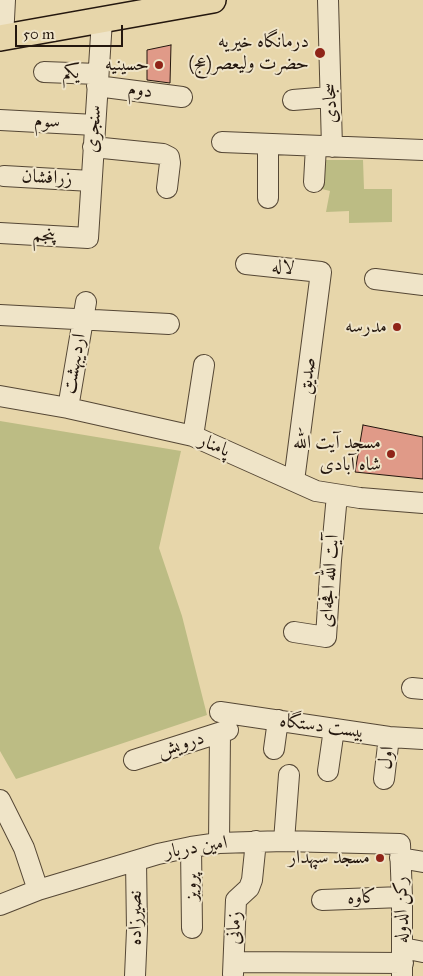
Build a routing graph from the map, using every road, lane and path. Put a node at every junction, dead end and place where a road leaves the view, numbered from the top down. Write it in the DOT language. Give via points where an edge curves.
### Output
graph roads {
  1 [pos="5,0"];
  2 [pos="213,0"];
  3 [pos="328,0"];
  4 [pos="113,12"];
  5 [pos="1,38"];
  6 [pos="44,72"];
  7 [pos="98,80"];
  8 [pos="182,97"];
  9 [pos="330,97"];
  10 [pos="293,100"];
  11 [pos="0,120"];
  12 [pos="95,125"];
  13 [pos="222,142"];
  14 [pos="268,144"];
  15 [pos="324,146"];
  16 [pos="93,147"];
  17 [pos="423,150"];
  18 [pos="4,176"];
  19 [pos="91,181"];
  20 [pos="314,182"];
  21 [pos="167,188"];
  22 [pos="268,198"];
  23 [pos="0,234"];
  24 [pos="88,238"];
  25 [pos="246,264"];
  26 [pos="320,272"];
  27 [pos="376,279"];
  28 [pos="423,285"];
  29 [pos="85,311"];
  30 [pos="0,315"];
  31 [pos="169,324"];
  32 [pos="204,365"];
  33 [pos="0,396"];
  34 [pos="68,408"];
  35 [pos="193,436"];
  36 [pos="294,481"];
  37 [pos="337,495"];
  38 [pos="423,503"];
  39 [pos="294,632"];
  40 [pos="220,712"];
  41 [pos="278,720"];
  42 [pos="334,728"];
  43 [pos="389,737"];
  44 [pos="423,739"];
  45 [pos="274,749"];
  46 [pos="134,760"];
  47 [pos="328,771"];
  48 [pos="289,775"];
  49 [pos="384,779"];
  50 [pos="0,800"];
  51 [pos="256,841"];
  52 [pos="284,841"];
  53 [pos="219,842"];
  54 [pos="191,847"];
  55 [pos="400,851"];
  56 [pos="136,861"];
  57 [pos="423,862"];
  58 [pos="38,890"];
  59 [pos="402,896"];
  60 [pos="322,900"];
  61 [pos="0,905"];
  62 [pos="192,928"];
  63 [pos="423,952"];
  64 [pos="403,962"];
  65 [pos="233,969"];
  66 [pos="349,969"];
  67 [pos="135,976"];
  1 -- 5 [label="street"];
  2 -- 4 [label="main road"];
  3 -- 9 [label="street, سجادی"];
  4 -- 5 [label="main road"];
  4 -- 7 [label="street, سنجری"];
  6 -- 7 [label="street, یکم"];
  7 -- 8 [label="street, دوم"];
  7 -- 12 [label="street, سنجری"];
  9 -- 10 [label="street"];
  9 -- 15 [label="street, سجادی"];
  11 -- 12 [label="street, سوم"];
  12 -- 16 [label="street, سنجری"];
  13 -- 14 [label="street, سجادی"];
  14 -- 15 [label="street, سجادی"];
  14 -- 22 [label="street"];
  15 -- 17 [label="street, سجادی"];
  15 -- 20 [label="street"];
  16 -- 19 [label="street, سنجری"];
  16 -- 21 [label="street" via="170,157"];
  18 -- 19 [label="street, زرافشان"];
  19 -- 24 [label="street, سنجری"];
  23 -- 24 [label="street, پنجم"];
  25 -- 26 [label="street, لاله"];
  26 -- 36 [label="street, صدیق"];
  27 -- 28 [label="street"];
  29 -- 30 [label="street, اردیبهشت"];
  29 -- 31 [label="street, اردیبهشت"];
  29 -- 34 [label="street, اردیبهشت"];
  32 -- 35 [label="street"];
  33 -- 34 [label="street, پامنار"];
  34 -- 35 [label="street, پامنار"];
  35 -- 36 [label="street, پامنار"];
  36 -- 37 [label="street, پامنار" via="316,491"];
  37 -- 38 [label="street, پامنار"];
  37 -- 39 [label="street, آیت الله افجه‌ای" via="326,637"];
  40 -- 41 [label="street, بیست دستگاه"];
  41 -- 42 [label="street, بیست دستگاه"];
  41 -- 45 [label="street"];
  42 -- 43 [label="street, بیست دستگاه"];
  42 -- 47 [label="street"];
  43 -- 44 [label="street, بیست دستگاه"];
  43 -- 49 [label="street, اول"];
  46 -- 53 [label="street, درویش" via="224,732"];
  48 -- 52 [label="street"];
  50 -- 58 [label="street" via="24,848"];
  51 -- 52 [label="street, امین دربار"];
  51 -- 53 [label="street, امین دربار"];
  51 -- 65 [label="street, زمانی" via="252,880 249,888 236,900"];
  52 -- 55 [label="street, امین دربار"];
  53 -- 54 [label="street, امین دربار"];
  54 -- 56 [label="street, امین دربار"];
  54 -- 62 [label="street, پرویز"];
  55 -- 57 [label="street, امین دربار"];
  55 -- 59 [label="street, رکن الدوله"];
  56 -- 58 [label="street, امین دربار"];
  56 -- 67 [label="street, نصیرزاده"];
  58 -- 61 [label="street, امین دربار"];
  59 -- 60 [label="street, کاوه"];
  59 -- 64 [label="street, رکن الدوله"];
  63 -- 64 [label="street, زمانی"];
  64 -- 66 [label="street, زمانی"];
  65 -- 66 [label="street, زمانی"];
}
